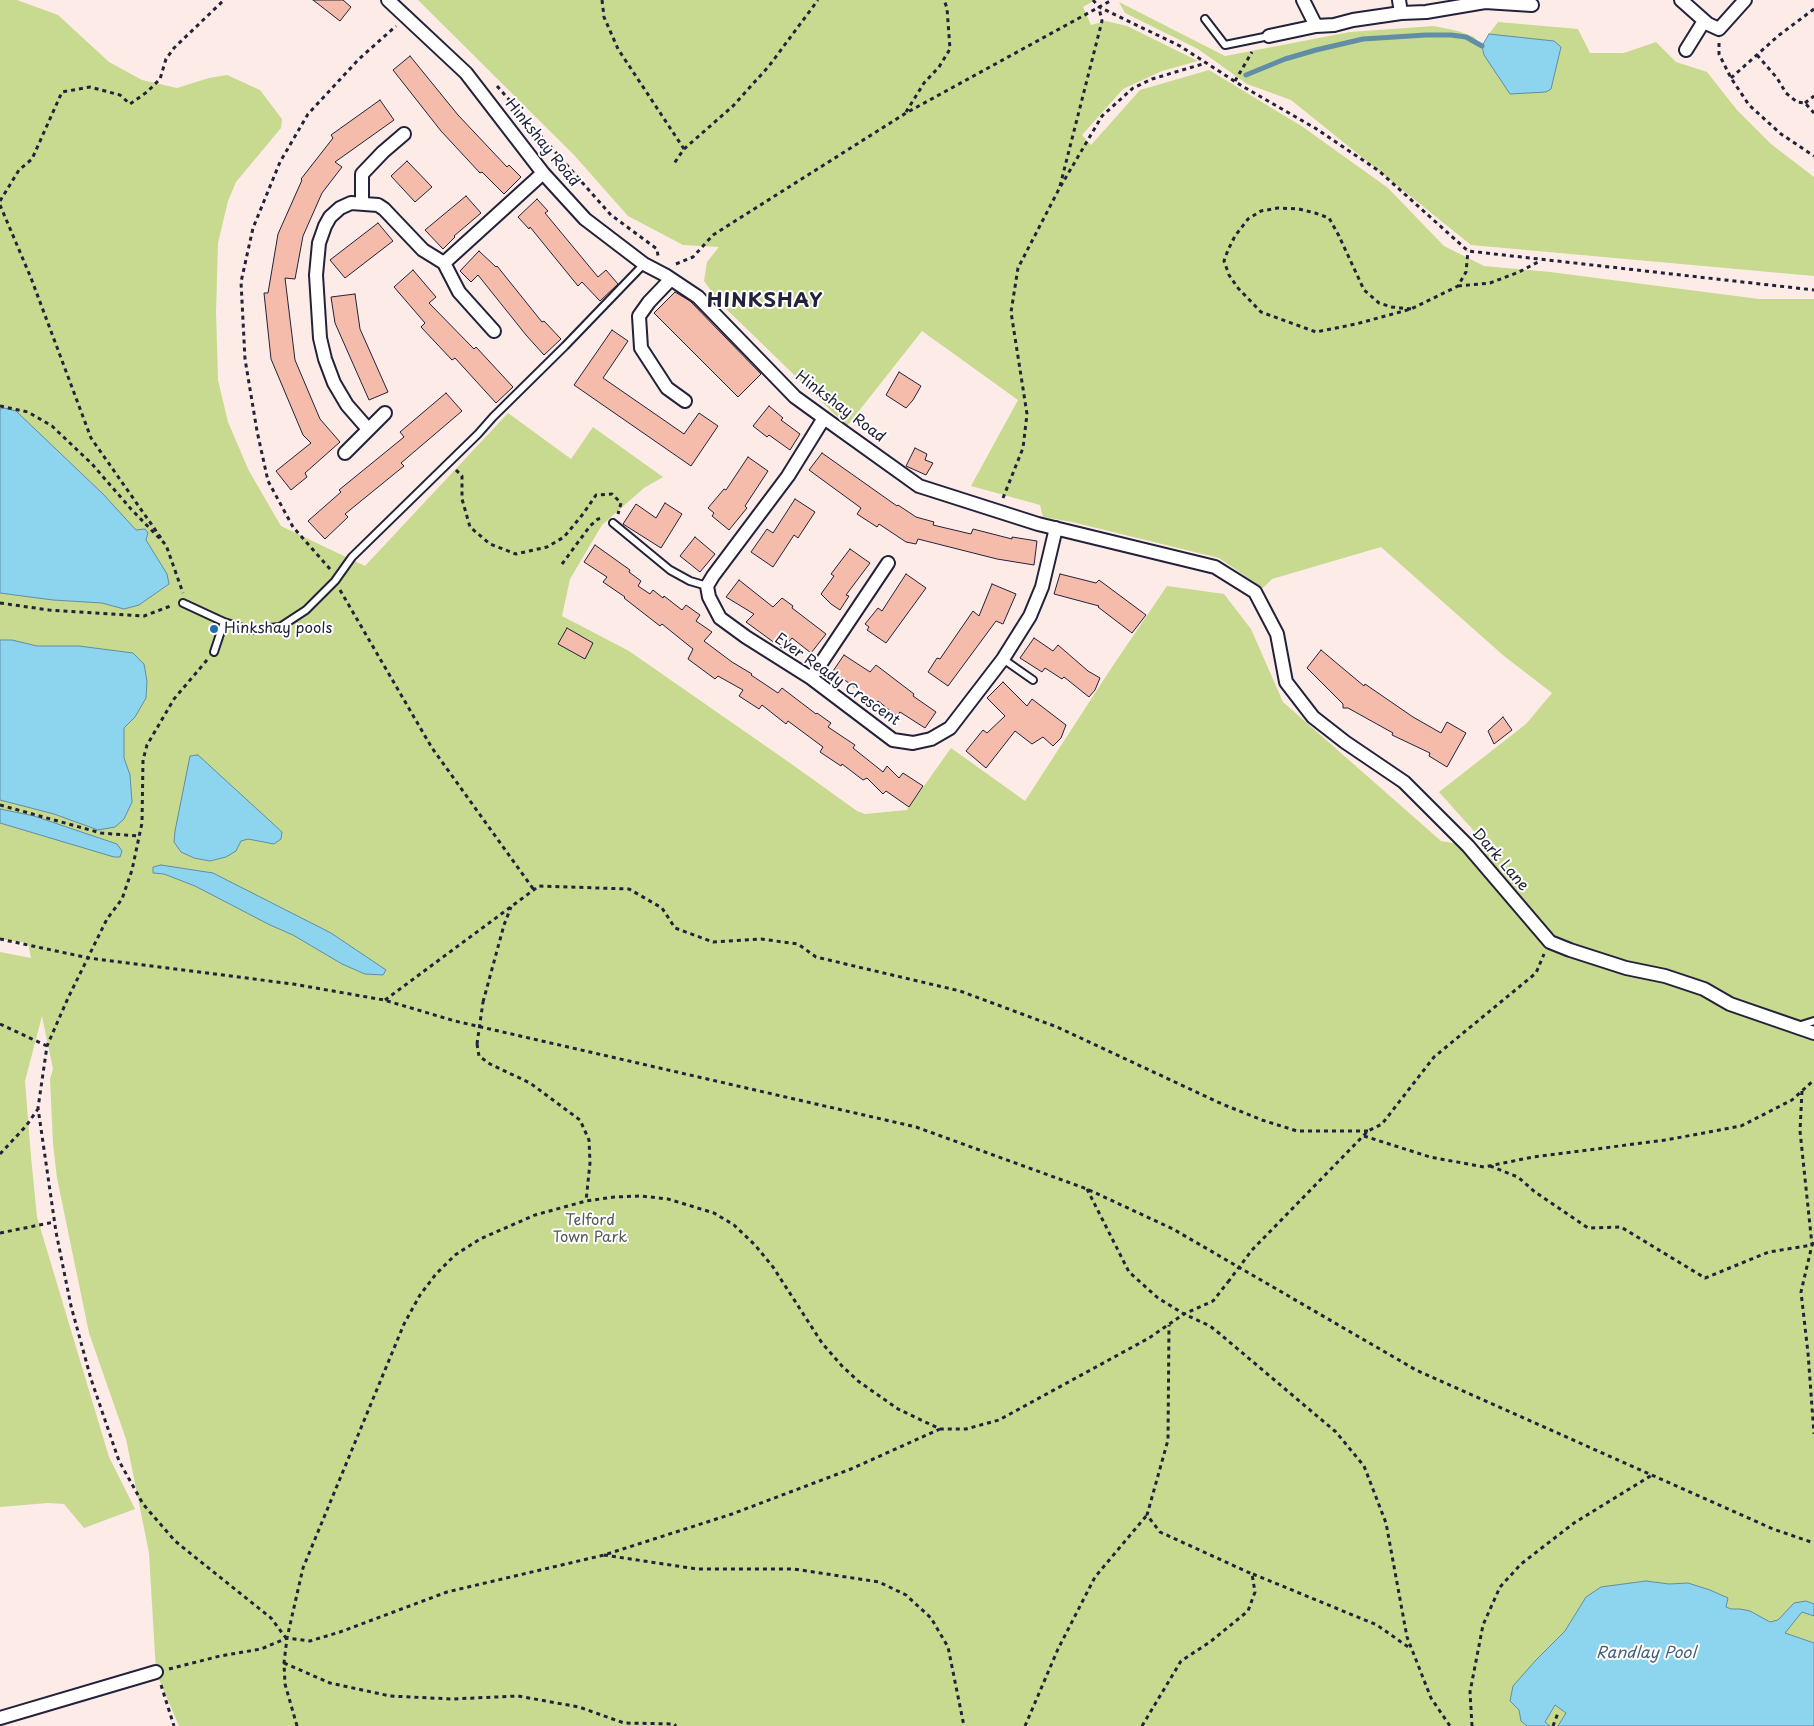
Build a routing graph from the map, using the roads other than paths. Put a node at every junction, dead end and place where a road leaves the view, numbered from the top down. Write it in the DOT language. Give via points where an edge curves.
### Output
graph roads {
  1 [pos="388,0"];
  2 [pos="1302,0"];
  3 [pos="1681,0"];
  4 [pos="1745,0"];
  5 [pos="1509,1"];
  6 [pos="1532,5"];
  7 [pos="1400,6"];
  8 [pos="1205,19"];
  9 [pos="1704,21"];
  10 [pos="1316,26"];
  11 [pos="1269,36"];
  12 [pos="1686,50"];
  13 [pos="404,134"];
  14 [pos="543,173"];
  15 [pos="362,202"];
  16 [pos="444,263"];
  17 [pos="644,264"];
  18 [pos="671,279"];
  19 [pos="494,331"];
  20 [pos="685,401"];
  21 [pos="385,412"];
  22 [pos="824,418"];
  23 [pos="368,429"];
  24 [pos="345,453"];
  25 [pos="613,523"];
  26 [pos="1056,528"];
  27 [pos="888,563"];
  28 [pos="708,586"];
  29 [pos="1255,592"];
  30 [pos="183,603"];
  31 [pos="224,622"];
  32 [pos="214,652"];
  33 [pos="1002,659"];
  34 [pos="811,678"];
  35 [pos="1033,680"];
  36 [pos="1814,1021"];
  37 [pos="1797,1026"];
  38 [pos="1814,1033"];
  39 [pos="156,1672"];
  40 [pos="0,1718"];
  1 -- 14 [label="street, Hinkshay Road" via="466,72"];
  2 -- 10 [label="street"];
  3 -- 9 [label="street"];
  4 -- 9 [label="street" via="1719,30"];
  5 -- 6 [label="street"];
  5 -- 7 [label="street" via="1426,12"];
  7 -- 10 [label="street" via="1334,25"];
  8 -- 11 [label="lane" via="1225,45"];
  9 -- 12 [label="street"];
  10 -- 11 [label="street"];
  13 -- 15 [label="street" via="362,174"];
  14 -- 16 [label="street"];
  14 -- 17 [label="street, Hinkshay Road" via="585,219"];
  15 -- 16 [label="street" via="384,209 422,250"];
  15 -- 23 [label="street" via="351,202 330,217 319,243 316,274 317,309 325,360 334,383"];
  16 -- 19 [label="street" via="459,292"];
  17 -- 18 [label="street, Hinkshay Road"];
  17 -- 31 [label="lane" via="352,558 335,581 306,610 280,627 250,630"];
  18 -- 20 [label="street" via="640,316 641,348 667,388"];
  18 -- 22 [label="street, Hinkshay Road" via="698,297 795,396"];
  21 -- 23 [label="street"];
  22 -- 26 [label="street, Hinkshay Road" via="919,486"];
  22 -- 28 [label="street" via="788,476 712,576"];
  23 -- 24 [label="street"];
  25 -- 28 [label="lane" via="670,570"];
  26 -- 29 [label="street, Hinkshay Road" via="1215,567"];
  26 -- 33 [label="street, Ever Ready Crescent" via="1042,587 1030,616"];
  27 -- 34 [label="street"];
  28 -- 34 [label="street, Ever Ready Crescent" via="709,597 720,618"];
  29 -- 37 [label="street, Dark Lane" via="1277,634 1286,682 1313,717 1404,782 1468,846 1550,942 1626,968 1704,989 1730,1004"];
  30 -- 31 [label="lane"];
  31 -- 32 [label="lane"];
  33 -- 34 [label="street, Ever Ready Crescent" via="950,728 931,739 913,743 893,740"];
  33 -- 35 [label="lane"];
  36 -- 37 [label="lane"];
  37 -- 38 [label="street, Dark Lane"];
  39 -- 40 [label="street"];
}
